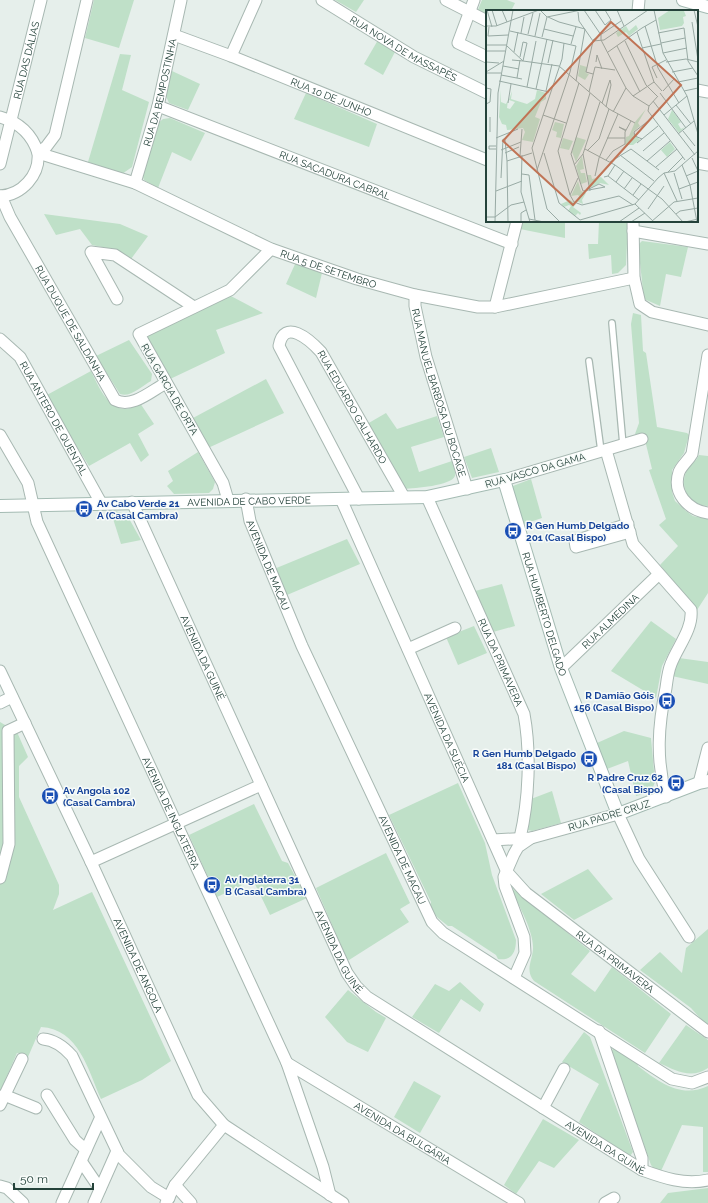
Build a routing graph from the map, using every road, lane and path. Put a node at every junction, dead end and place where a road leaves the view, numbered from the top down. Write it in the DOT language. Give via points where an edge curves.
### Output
graph roads {
  1 [pos="41,0"];
  2 [pos="88,0"];
  3 [pos="181,0"];
  4 [pos="256,0"];
  5 [pos="322,0"];
  6 [pos="446,0"];
  7 [pos="474,0"];
  8 [pos="639,0"];
  9 [pos="683,0"];
  10 [pos="708,7"];
  11 [pos="638,10"];
  12 [pos="469,12"];
  13 [pos="486,20"];
  14 [pos="174,35"];
  15 [pos="230,56"];
  16 [pos="486,57"];
  17 [pos="698,90"];
  18 [pos="708,92"];
  19 [pos="486,93"];
  20 [pos="158,106"];
  21 [pos="5,118"];
  22 [pos="38,153"];
  23 [pos="486,160"];
  24 [pos="698,163"];
  25 [pos="0,164"];
  26 [pos="708,165"];
  27 [pos="135,183"];
  28 [pos="0,196"];
  29 [pos="517,222"];
  30 [pos="633,226"];
  31 [pos="512,244"];
  32 [pos="708,244"];
  33 [pos="271,249"];
  34 [pos="634,278"];
  35 [pos="415,295"];
  36 [pos="117,299"];
  37 [pos="194,307"];
  38 [pos="495,307"];
  39 [pos="612,324"];
  40 [pos="708,325"];
  41 [pos="1,341"];
  42 [pos="708,355"];
  43 [pos="589,361"];
  44 [pos="166,383"];
  45 [pos="0,435"];
  46 [pos="642,439"];
  47 [pos="623,445"];
  48 [pos="603,451"];
  49 [pos="504,480"];
  50 [pos="466,489"];
  51 [pos="404,497"];
  52 [pos="427,497"];
  53 [pos="246,499"];
  54 [pos="341,499"];
  55 [pos="359,499"];
  56 [pos="228,500"];
  57 [pos="132,502"];
  58 [pos="101,503"];
  59 [pos="32,504"];
  60 [pos="0,506"];
  61 [pos="708,513"];
  62 [pos="658,574"];
  63 [pos="455,628"];
  64 [pos="408,649"];
  65 [pos="561,668"];
  66 [pos="0,671"];
  67 [pos="12,697"];
  68 [pos="0,703"];
  69 [pos="25,723"];
  70 [pos="708,748"];
  71 [pos="703,782"];
  72 [pos="261,785"];
  73 [pos="666,797"];
  74 [pos="618,814"];
  75 [pos="175,824"];
  76 [pos="520,838"];
  77 [pos="531,838"];
  78 [pos="493,840"];
  79 [pos="91,862"];
  80 [pos="507,872"];
  81 [pos="0,878"];
  82 [pos="689,937"];
  83 [pos="514,978"];
  84 [pos="599,1031"];
  85 [pos="708,1032"];
  86 [pos="43,1039"];
  87 [pos="22,1059"];
  88 [pos="287,1063"];
  89 [pos="564,1069"];
  90 [pos="708,1077"];
  91 [pos="47,1095"];
  92 [pos="2,1100"];
  93 [pos="36,1108"];
  94 [pos="543,1108"];
  95 [pos="100,1119"];
  96 [pos="224,1125"];
  97 [pos="86,1150"];
  98 [pos="117,1152"];
  99 [pos="81,1161"];
  100 [pos="323,1167"];
  101 [pos="642,1170"];
  102 [pos="302,1176"];
  103 [pos="708,1180"];
  104 [pos="0,1186"];
  105 [pos="175,1186"];
  106 [pos="100,1189"];
  107 [pos="330,1195"];
  108 [pos="168,1200"];
  109 [pos="23,1203"];
  110 [pos="62,1203"];
  111 [pos="94,1203"];
  112 [pos="191,1203"];
  113 [pos="342,1203"];
  114 [pos="519,1203"];
  1 -- 21 [label="street, RUA DAS DÁLIAS"];
  2 -- 22 [label="street" via="55,135"];
  3 -- 14 [label="street, RUA DA BEMPOSTINHA"];
  4 -- 15 [label="street"];
  5 -- 19 [label="street, RUA NOVA DE MASSAPÊS" via="414,57"];
  6 -- 12 [label="street"];
  7 -- 12 [label="street"];
  8 -- 11 [label="street"];
  9 -- 10 [label="street"];
  12 -- 13 [label="street"];
  12 -- 16 [label="street" via="458,43"];
  14 -- 15 [label="street, RUA 10 DE JUNHO"];
  14 -- 20 [label="street, RUA DA BEMPOSTINHA"];
  15 -- 23 [label="street, RUA 10 DE JUNHO"];
  17 -- 18 [label="street"];
  20 -- 27 [label="street, RUA DA BEMPOSTINHA"];
  20 -- 31 [label="street, RUA SACADURA CABRAL"];
  21 -- 22 [label="street" via="20,126"];
  21 -- 25 [label="street, RUA DAS DÁLIAS"];
  22 -- 27 [label="street, RUA 5 DE SETEMBRO"];
  22 -- 28 [label="street" via="39,162 24,187 15,193"];
  24 -- 26 [label="street"];
  27 -- 33 [label="street, RUA 5 DE SETEMBRO"];
  28 -- 44 [label="street, RUA DUQUE DE SALDANHA" via="115,400 122,404 129,403"];
  29 -- 31 [label="street"];
  30 -- 32 [label="street"];
  30 -- 34 [label="street"];
  31 -- 38 [label="street"];
  33 -- 35 [label="street, RUA 5 DE SETEMBRO" via="357,279"];
  33 -- 37 [label="street, RUA GARCIA DE ORTA" via="230,290"];
  34 -- 38 [label="street, RUA 5 DE SETEMBRO"];
  34 -- 40 [label="street" via="640,304 652,312"];
  35 -- 38 [label="street, RUA 5 DE SETEMBRO" via="478,307"];
  35 -- 50 [label="street, RUA MANUEL BARBOSA DU BOCAGE" via="426,357"];
  36 -- 37 [label="street" via="91,252 115,255"];
  37 -- 44 [label="street, RUA GARCIA DE ORTA" via="139,334"];
  39 -- 47 [label="lane"];
  41 -- 58 [label="street, RUA ANTERO DE QUENTAL" via="20,357"];
  42 -- 61 [label="street" via="693,450 690,458 682,466 678,480 684,501 696,510"];
  43 -- 48 [label="lane"];
  44 -- 56 [label="street, RUA GARCIA DE ORTA" via="223,483"];
  45 -- 59 [label="street, AVENIDA DE INGLATERRA" via="28,483"];
  46 -- 47 [label="street, RUA VASCO DA GAMA"];
  47 -- 48 [label="street, RUA VASCO DA GAMA"];
  48 -- 49 [label="street, RUA VASCO DA GAMA"];
  48 -- 62 [label="street" via="635,547"];
  49 -- 50 [label="street, RUA VASCO DA GAMA"];
  49 -- 65 [label="street, RUA HUMBERTO DELGADO"];
  50 -- 52 [label="street, RUA VASCO DA GAMA"];
  51 -- 52 [label="street, AVENIDA DE CABO VERDE"];
  51 -- 55 [label="street, AVENIDA DE CABO VERDE"];
  51 -- 55 [label="street, RUA EDUARDO GALHARDO" via="321,352 314,344 294,332 288,332 280,340 279,346"];
  52 -- 76 [label="street, RUA DA PRIMAVERA" via="524,714 528,734 526,798"];
  53 -- 54 [label="street, AVENIDA DE CABO VERDE"];
  53 -- 56 [label="street, AVENIDA DE CABO VERDE"];
  53 -- 83 [label="street, AVENIDA DE MACAU" via="250,521 302,646 426,913 443,933"];
  54 -- 55 [label="street, AVENIDA DE CABO VERDE"];
  54 -- 64 [label="street, AVENIDA DA SUÉCIA"];
  56 -- 57 [label="street, AVENIDA DE CABO VERDE"];
  57 -- 58 [label="street, AVENIDA DE CABO VERDE"];
  57 -- 72 [label="street, AVENIDA DA GUINÉ"];
  58 -- 59 [label="street, AVENIDA DE CABO VERDE"];
  59 -- 60 [label="street, AVENIDA DE CABO VERDE"];
  59 -- 75 [label="street, AVENIDA DE INGLATERRA" via="37,522"];
  62 -- 65 [label="street, RUA ALMEDINA"];
  62 -- 73 [label="street" via="691,610 692,620 670,665 662,705 660,772"];
  63 -- 64 [label="street"];
  64 -- 78 [label="street, AVENIDA DA SUÉCIA"];
  65 -- 74 [label="street, RUA HUMBERTO DELGADO"];
  66 -- 67 [label="street, AVENIDA DE ANGOLA"];
  67 -- 68 [label="street"];
  67 -- 69 [label="street, AVENIDA DE ANGOLA"];
  69 -- 79 [label="street, AVENIDA DE ANGOLA"];
  69 -- 81 [label="street" via="8,731 9,844"];
  70 -- 71 [label="street"];
  71 -- 73 [label="street, RUA PADRE CRUZ"];
  72 -- 75 [label="street"];
  72 -- 94 [label="street, AVENIDA DA GUINÉ" via="347,973 356,986 367,997"];
  73 -- 74 [label="street, RUA PADRE CRUZ"];
  74 -- 77 [label="street, RUA PADRE CRUZ"];
  74 -- 82 [label="street, RUA HUMBERTO DELGADO" via="639,859"];
  75 -- 79 [label="street"];
  75 -- 88 [label="street, AVENIDA DE INGLATERRA"];
  76 -- 77 [label="street"];
  76 -- 78 [label="street"];
  77 -- 80 [label="street" via="518,846"];
  78 -- 80 [label="street, AVENIDA DA SUÉCIA"];
  79 -- 96 [label="street, AVENIDA DE ANGOLA" via="198,1095"];
  80 -- 83 [label="street, AVENIDA DA SUÉCIA" via="504,877 505,886 524,937 525,953"];
  80 -- 85 [label="street, RUA DA PRIMAVERA" via="526,893"];
  83 -- 84 [label="street, AVENIDA DE MACAU"];
  84 -- 90 [label="street, AVENIDA DE MACAU" via="672,1079 692,1082"];
  84 -- 101 [label="street" via="642,1158"];
  86 -- 95 [label="street" via="57,1043 72,1056"];
  87 -- 92 [label="street"];
  88 -- 100 [label="street, AVENIDA DE INGLATERRA"];
  88 -- 114 [label="street, AVENIDA DA BULGÁRIA"];
  89 -- 94 [label="street"];
  91 -- 97 [label="street" via="75,1140"];
  92 -- 93 [label="street"];
  94 -- 101 [label="street, AVENIDA DA GUINÉ"];
  95 -- 97 [label="street"];
  95 -- 98 [label="street"];
  96 -- 102 [label="street, AVENIDA DE ANGOLA"];
  96 -- 105 [label="street"];
  97 -- 99 [label="street"];
  98 -- 106 [label="street"];
  98 -- 108 [label="street" via="151,1187"];
  99 -- 106 [label="street"];
  99 -- 110 [label="street"];
  100 -- 102 [label="street" via="313,1176"];
  100 -- 107 [label="street, AVENIDA DE INGLATERRA"];
  101 -- 103 [label="street, AVENIDA DA GUINÉ" via="671,1181"];
  102 -- 107 [label="street, AVENIDA DE ANGOLA"];
  104 -- 109 [label="street" via="7,1188"];
  105 -- 108 [label="street"];
  105 -- 112 [label="street"];
  106 -- 111 [label="street"];
  107 -- 113 [label="street, AVENIDA DE ANGOLA"];
}
